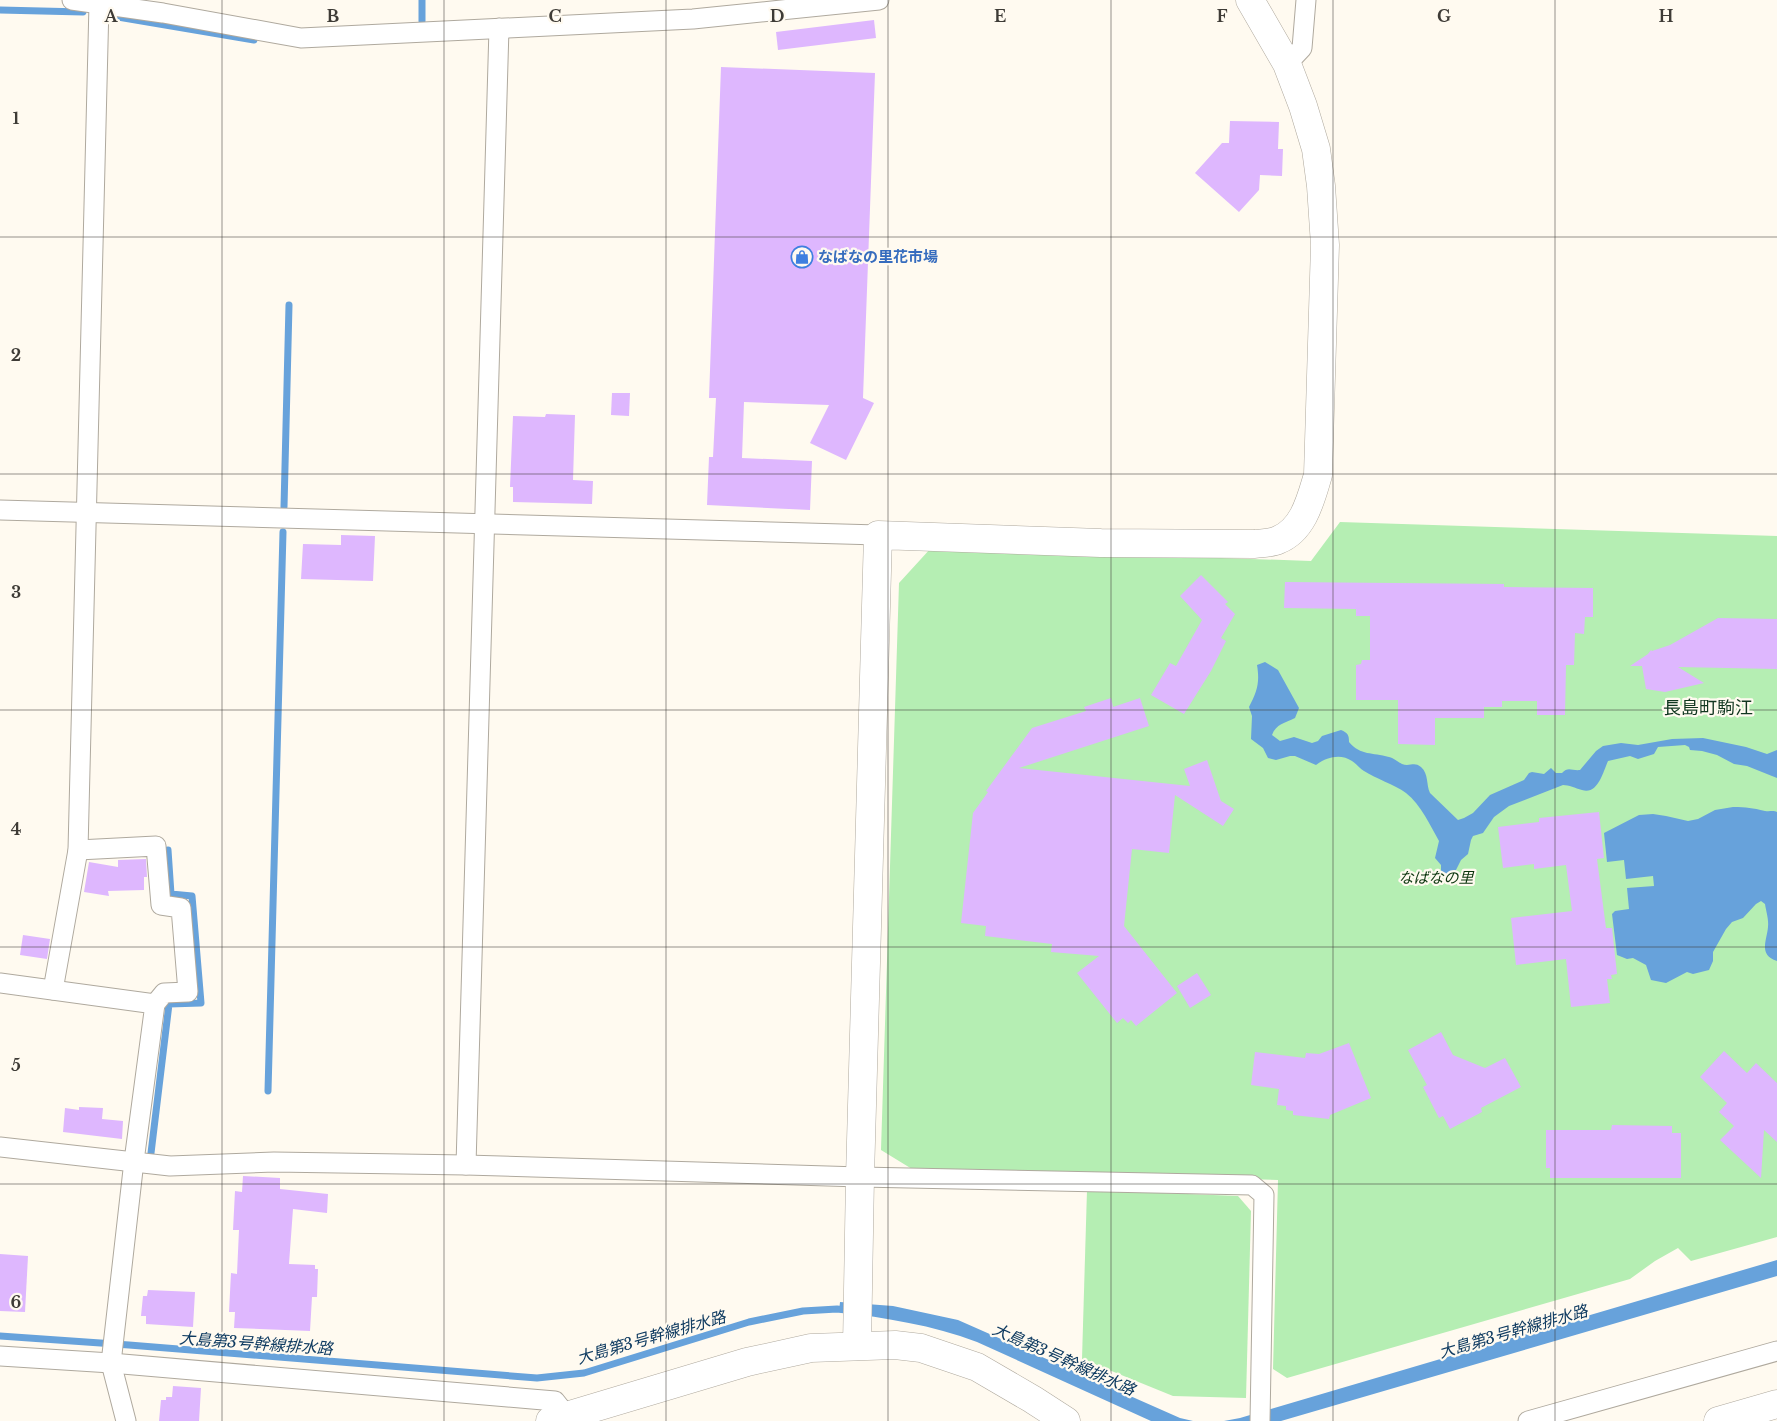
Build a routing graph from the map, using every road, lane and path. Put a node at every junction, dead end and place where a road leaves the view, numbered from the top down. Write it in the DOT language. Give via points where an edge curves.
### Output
graph roads {
  1 [pos="72,0"];
  2 [pos="879,0"];
  3 [pos="1250,0"];
  4 [pos="1306,0"];
  5 [pos="820,3"];
  6 [pos="99,4"];
  7 [pos="499,28"];
  8 [pos="1287,64"];
  9 [pos="0,510"];
  10 [pos="85,512"];
  11 [pos="485,523"];
  12 [pos="878,535"];
  13 [pos="78,850"];
  14 [pos="0,983"];
  15 [pos="53,990"];
  16 [pos="155,1004"];
  17 [pos="0,1146"];
  18 [pos="134,1162"];
  19 [pos="466,1164"];
  20 [pos="860,1178"];
  21 [pos="858,1337"];
  22 [pos="1777,1351"];
  23 [pos="0,1356"];
  24 [pos="112,1359"];
  25 [pos="1777,1404"];
  26 [pos="1260,1413"];
  27 [pos="558,1418"];
  28 [pos="126,1421"];
  29 [pos="1066,1421"];
  30 [pos="1528,1421"];
  31 [pos="1718,1421"];
  1 -- 6 [label="street"];
  2 -- 5 [label="street"];
  3 -- 8 [label="street"];
  4 -- 8 [label="street" via="1302,48"];
  5 -- 7 [label="street" via="693,19"];
  6 -- 7 [label="street" via="301,38"];
  6 -- 10 [label="street"];
  7 -- 11 [label="street"];
  8 -- 12 [label="street" via="1316,149 1326,245 1318,475 1312,497 1293,532 1278,540 1255,544 1101,543"];
  9 -- 10 [label="street"];
  10 -- 11 [label="street"];
  10 -- 13 [label="street"];
  11 -- 12 [label="street"];
  11 -- 19 [label="street"];
  12 -- 20 [label="street"];
  13 -- 15 [label="street"];
  13 -- 16 [label="street" via="156,846 161,905 181,908 188,992 164,993"];
  14 -- 15 [label="street"];
  15 -- 16 [label="street"];
  16 -- 18 [label="street"];
  17 -- 18 [label="street"];
  18 -- 19 [label="street" via="170,1166 274,1162"];
  18 -- 24 [label="street"];
  19 -- 20 [label="street"];
  20 -- 21 [label="street"];
  20 -- 26 [label="street" via="1252,1185 1264,1195"];
  21 -- 27 [label="street" via="747,1362"];
  21 -- 29 [label="street" via="921,1348 977,1367"];
  22 -- 30 [label="street"];
  23 -- 24 [label="street"];
  24 -- 27 [label="street" via="555,1401"];
  24 -- 28 [label="street"];
  25 -- 31 [label="street"];
}
